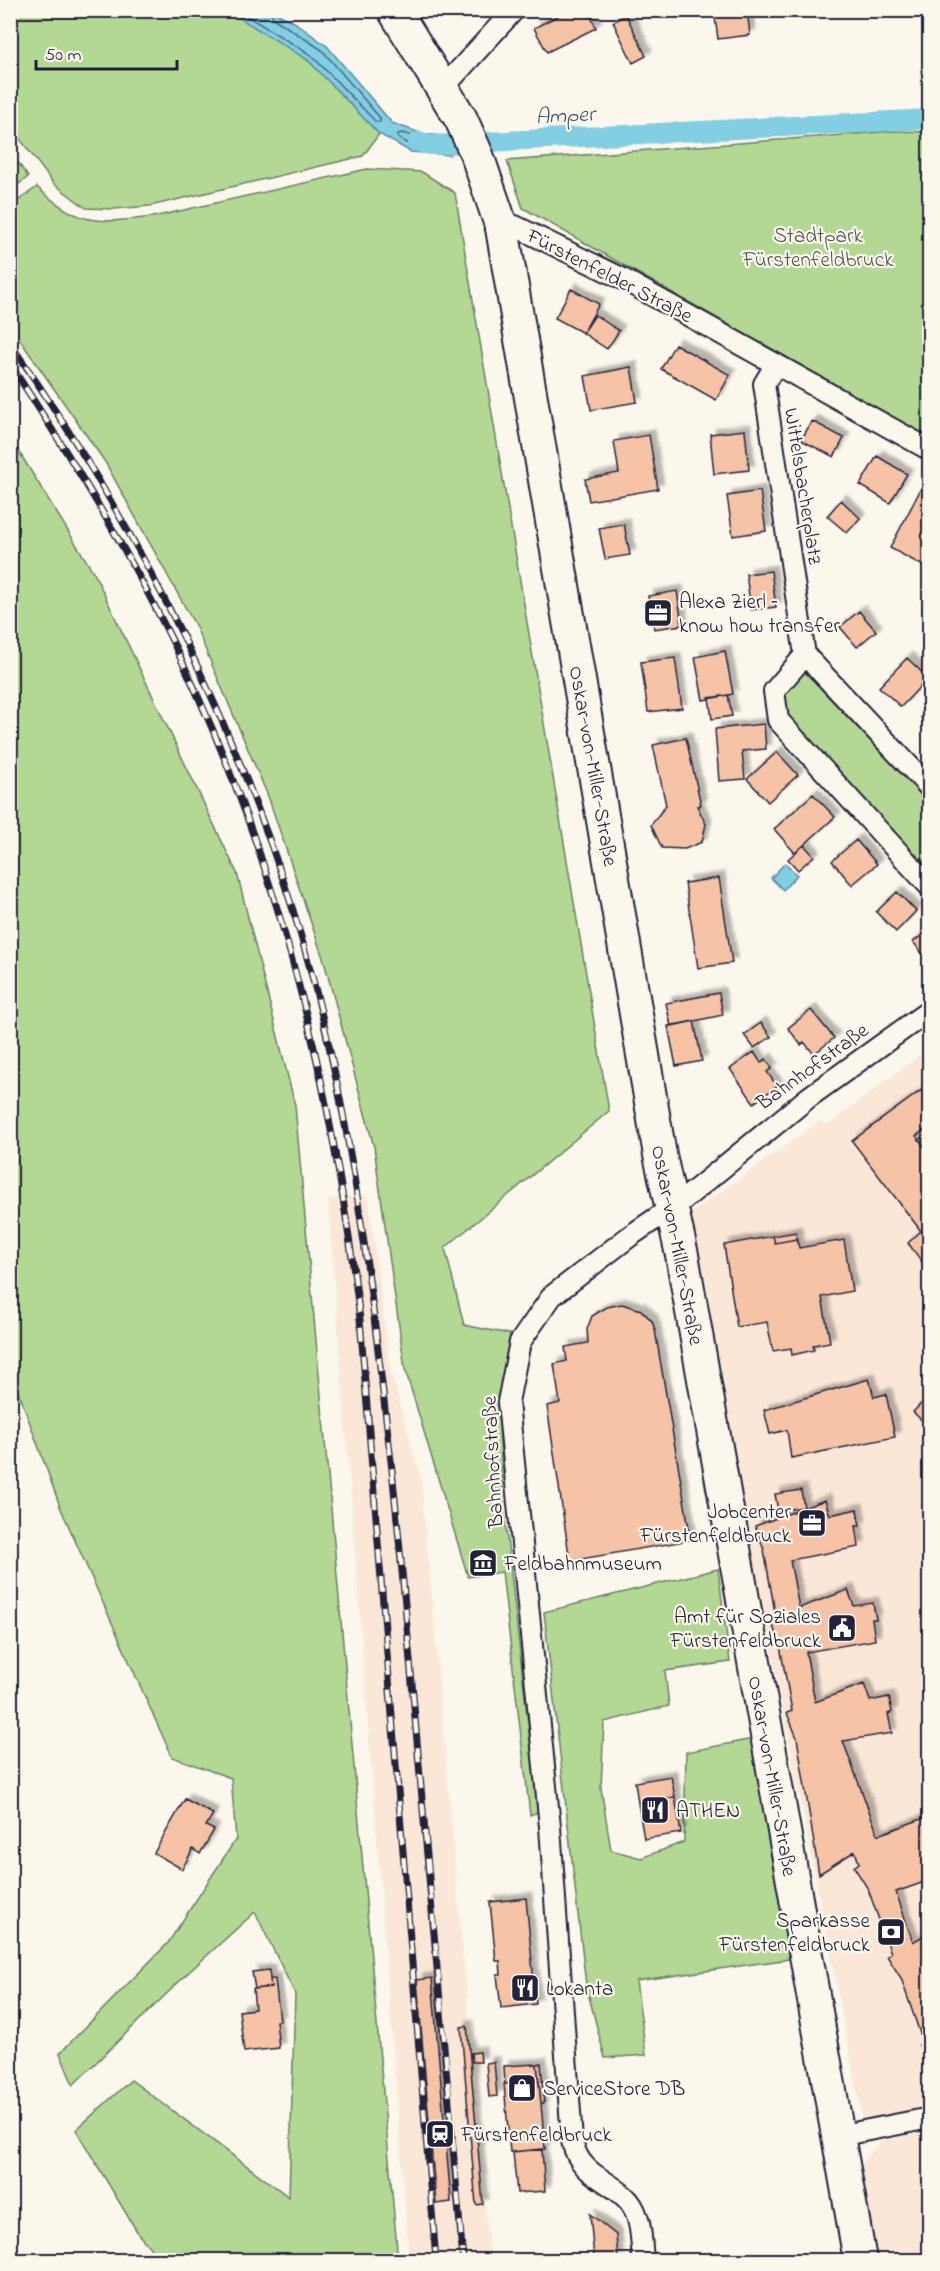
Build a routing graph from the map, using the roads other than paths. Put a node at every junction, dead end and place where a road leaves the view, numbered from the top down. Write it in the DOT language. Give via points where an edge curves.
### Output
graph roads {
  1 [pos="394,10"];
  2 [pos="514,10"];
  3 [pos="443,88"];
  4 [pos="502,228"];
  5 [pos="776,364"];
  6 [pos="930,450"];
  7 [pos="806,655"];
  8 [pos="930,788"];
  9 [pos="930,887"];
  10 [pos="930,1010"];
  11 [pos="673,1208"];
  12 [pos="930,2118"];
  13 [pos="838,2136"];
  14 [pos="643,2260"];
  15 [pos="860,2260"];
  1 -- 3 [label="main road, Fürstenfelder Straße"];
  2 -- 3 [label="street"];
  3 -- 4 [label="main road, Fürstenfelder Straße" via="477,155"];
  4 -- 5 [label="street, Fürstenfelder Straße" via="515,226 621,278"];
  4 -- 11 [label="main road, Oskar-von-Miller-Straße" via="660,1155"];
  5 -- 6 [label="street, Fürstenfelder Straße"];
  5 -- 7 [label="street, Wittelsbacherplatz" via="764,384"];
  7 -- 8 [label="street"];
  7 -- 9 [label="street" via="774,691 778,720"];
  10 -- 11 [label="street, Bahnhofstraße" via="808,1097"];
  11 -- 13 [label="main road, Oskar-von-Miller-Straße"];
  11 -- 14 [label="street, Bahnhofstraße" via="552,1296 520,1342 508,1402 551,1838 572,2141 581,2164 629,2201 636,2214"];
  12 -- 13 [label="street"];
  13 -- 15 [label="main road, Oskar-von-Miller-Straße"];
}
